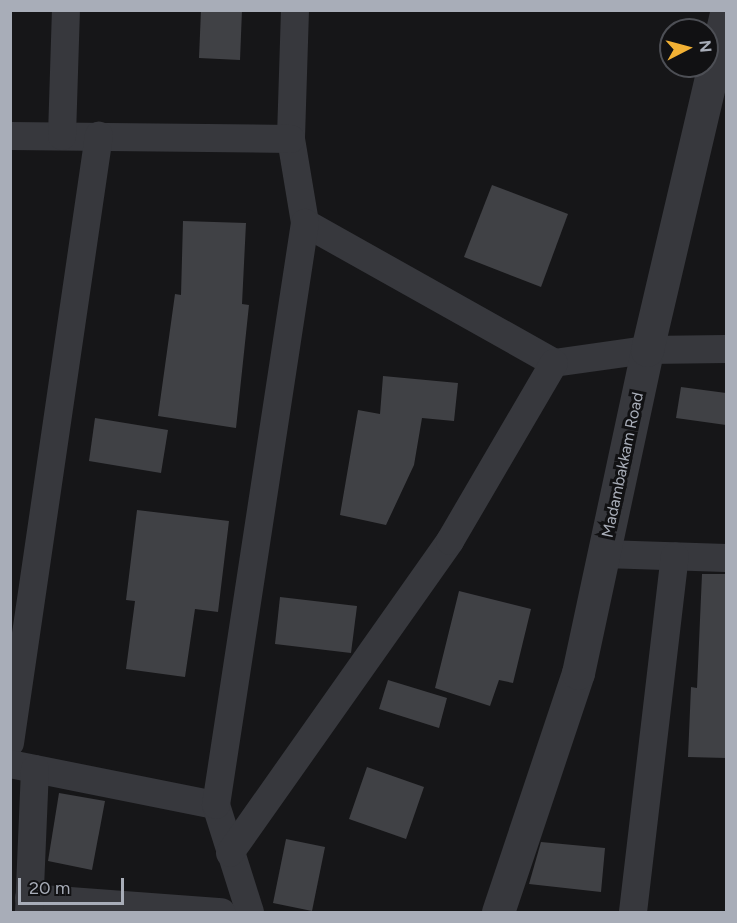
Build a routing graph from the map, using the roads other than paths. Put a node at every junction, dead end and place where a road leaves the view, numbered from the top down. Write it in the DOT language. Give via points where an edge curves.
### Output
graph roads {
  1 [pos="66,10"];
  2 [pos="295,10"];
  3 [pos="726,12"];
  4 [pos="99,135"];
  5 [pos="10,136"];
  6 [pos="62,136"];
  7 [pos="291,139"];
  8 [pos="305,223"];
  9 [pos="726,349"];
  10 [pos="647,350"];
  11 [pos="554,363"];
  12 [pos="604,554"];
  13 [pos="675,556"];
  14 [pos="726,558"];
  15 [pos="10,743"];
  16 [pos="23,767"];
  17 [pos="216,805"];
  18 [pos="230,853"];
  19 [pos="29,905"];
  20 [pos="221,912"];
  21 [pos="250,912"];
  22 [pos="498,912"];
  23 [pos="633,912"];
  1 -- 6 [label="street"];
  2 -- 7 [label="street"];
  3 -- 10 [label="street, Madambakkam Road"];
  4 -- 6 [label="street"];
  4 -- 7 [label="street"];
  4 -- 15 [label="street"];
  5 -- 6 [label="street"];
  7 -- 8 [label="street"];
  8 -- 11 [label="street"];
  8 -- 17 [label="street"];
  9 -- 10 [label="street"];
  10 -- 11 [label="street"];
  10 -- 12 [label="street, Madambakkam Road"];
  11 -- 18 [label="street" via="450,540"];
  12 -- 13 [label="street"];
  12 -- 22 [label="street, Madambakkam Road" via="578,673"];
  13 -- 14 [label="street"];
  13 -- 23 [label="street"];
  16 -- 17 [label="street"];
  16 -- 19 [label="street"];
  17 -- 18 [label="street"];
  18 -- 21 [label="street"];
  19 -- 20 [label="street"];
}
